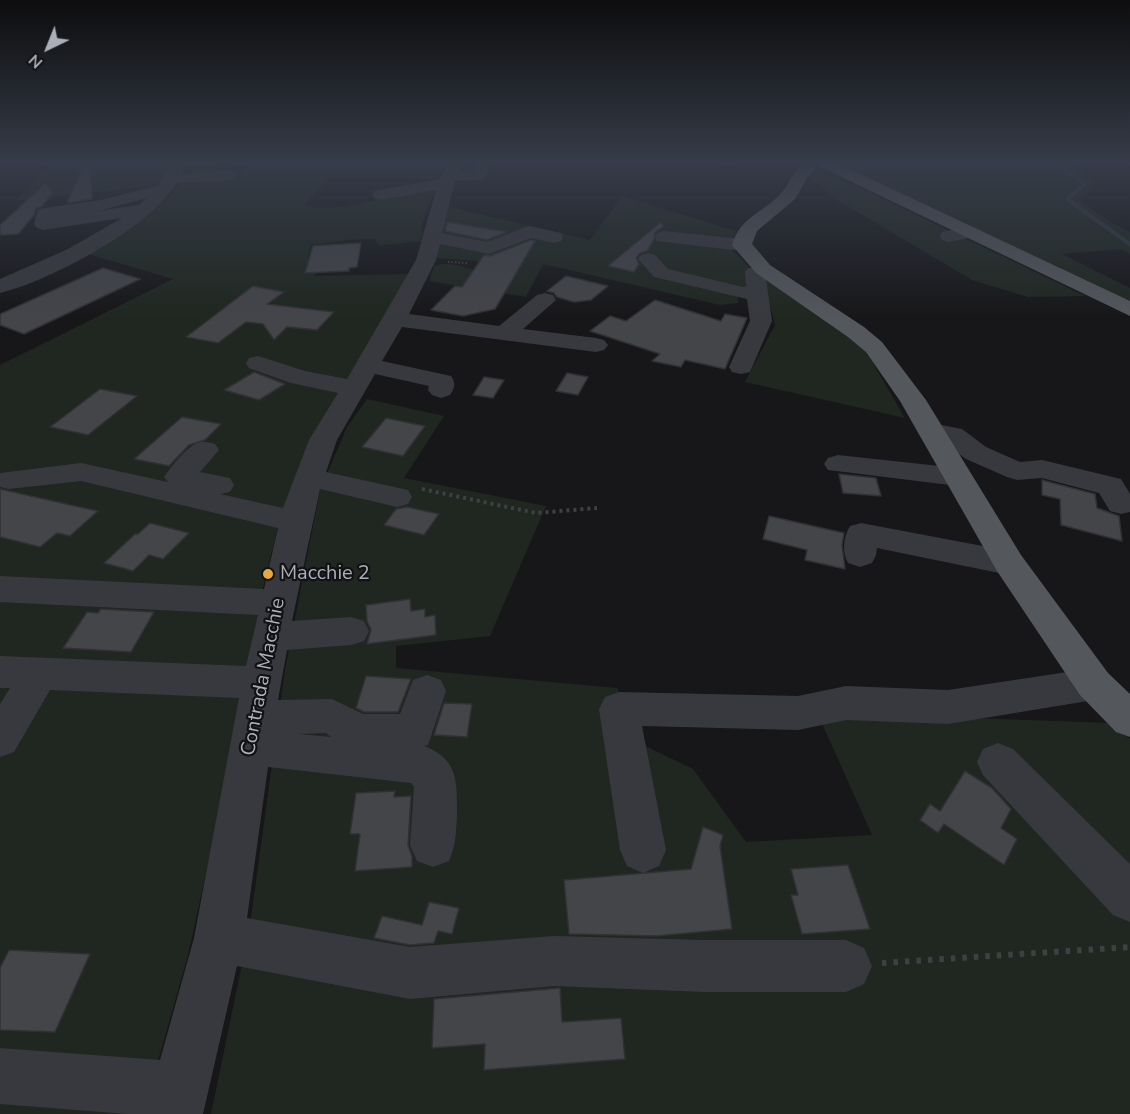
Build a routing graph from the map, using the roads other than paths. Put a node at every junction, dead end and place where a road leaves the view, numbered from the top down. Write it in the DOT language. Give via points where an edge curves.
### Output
graph roads {
  1 [pos="45,215"];
  2 [pos="107,215"];
  3 [pos="137,215"];
  4 [pos="441,215"];
  5 [pos="760,215"];
  6 [pos="934,215"];
  7 [pos="970,232"];
  8 [pos="949,236"];
  9 [pos="432,237"];
  10 [pos="554,237"];
  11 [pos="664,237"];
  12 [pos="742,244"];
  13 [pos="648,260"];
  14 [pos="90,268"];
  15 [pos="760,280"];
  16 [pos="0,287"];
  17 [pos="545,300"];
  18 [pos="0,308"];
  19 [pos="1130,309"];
  20 [pos="396,319"];
  21 [pos="504,333"];
  22 [pos="596,345"];
  23 [pos="258,363"];
  24 [pos="741,367"];
  25 [pos="361,377"];
  26 [pos="441,390"];
  27 [pos="931,431"];
  28 [pos="205,450"];
  29 [pos="838,464"];
  30 [pos="958,477"];
  31 [pos="9,480"];
  32 [pos="405,492"];
  33 [pos="301,500"];
  34 [pos="1121,504"];
  35 [pos="860,555"];
  36 [pos="1009,563"];
  37 [pos="0,589"];
  38 [pos="278,603"];
  39 [pos="351,631"];
  40 [pos="270,637"];
  41 [pos="0,672"];
  42 [pos="40,673"];
  43 [pos="1095,684"];
  44 [pos="427,691"];
  45 [pos="255,716"];
  46 [pos="1130,720"];
  47 [pos="0,739"];
  48 [pos="998,762"];
  49 [pos="433,845"];
  50 [pos="644,850"];
  51 [pos="1130,898"];
  52 [pos="219,938"];
  53 [pos="846,966"];
  54 [pos="0,1076"];
  55 [pos="177,1102"];
  1 -- 2 [label="street" via="43,224"];
  3 -- 16 [label="street" via="83,250"];
  4 -- 9 [label="street, Contrada Macchie"];
  5 -- 12 [label="main road" via="743,235"];
  6 -- 7 [label="main road"];
  7 -- 8 [label="street"];
  7 -- 19 [label="main road"];
  9 -- 10 [label="street" via="489,248 529,232"];
  9 -- 20 [label="street, Contrada Macchie" via="426,260"];
  11 -- 12 [label="street"];
  12 -- 15 [label="main road"];
  13 -- 15 [label="street" via="661,273 743,293"];
  14 -- 18 [label="street"];
  15 -- 24 [label="street" via="761,321"];
  15 -- 27 [label="main road" via="856,332 873,347"];
  17 -- 21 [label="street"];
  20 -- 21 [label="street"];
  20 -- 25 [label="street, Contrada Macchie"];
  21 -- 22 [label="street"];
  23 -- 25 [label="street" via="300,378"];
  25 -- 26 [label="street" via="442,381"];
  25 -- 33 [label="street, Contrada Macchie" via="323,440"];
  27 -- 30 [label="main road"];
  27 -- 34 [label="street" via="952,435 976,453 1017,471 1042,469 1110,486"];
  28 -- 33 [label="street" via="179,477"];
  29 -- 30 [label="street"];
  30 -- 36 [label="main road"];
  31 -- 33 [label="street" via="81,472"];
  32 -- 33 [label="street"];
  33 -- 38 [label="street, Contrada Macchie"];
  35 -- 36 [label="street" via="861,534"];
  36 -- 43 [label="main road"];
  37 -- 38 [label="street"];
  38 -- 40 [label="street, Contrada Macchie"];
  39 -- 40 [label="street"];
  40 -- 45 [label="street, Contrada Macchie"];
  41 -- 42 [label="street"];
  42 -- 45 [label="street"];
  42 -- 47 [label="street"];
  43 -- 46 [label="main road"];
  43 -- 50 [label="street" via="948,707 846,703 798,713 619,709"];
  44 -- 45 [label="street" via="414,732 357,732 332,716"];
  45 -- 49 [label="street" via="423,765 436,782"];
  45 -- 52 [label="street, Contrada Macchie"];
  48 -- 51 [label="street"];
  52 -- 53 [label="street" via="410,973 554,961"];
  52 -- 55 [label="street, Contrada Macchie"];
  54 -- 55 [label="street"];
}
